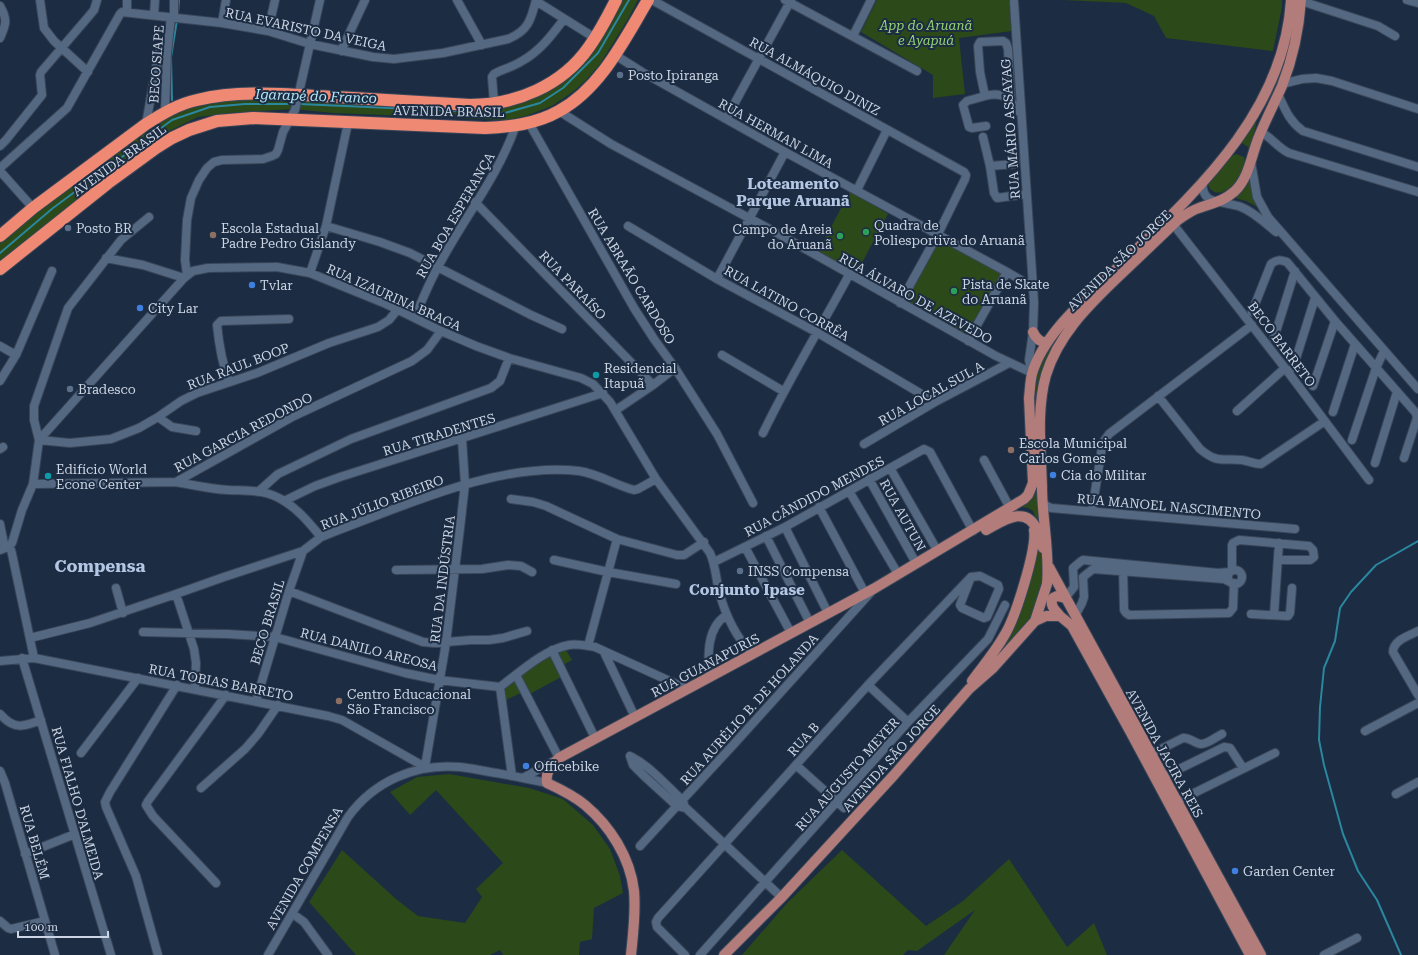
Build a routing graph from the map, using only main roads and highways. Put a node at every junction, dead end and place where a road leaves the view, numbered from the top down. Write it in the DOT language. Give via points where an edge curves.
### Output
graph roads {
  1 [pos="616,0"];
  2 [pos="648,0"];
  3 [pos="1298,0"];
  4 [pos="0,236"];
  5 [pos="0,269"];
  6 [pos="1033,332"];
  7 [pos="1047,343"];
  8 [pos="1033,483"];
  9 [pos="1032,522"];
  10 [pos="1048,563"];
  11 [pos="898,574"];
  12 [pos="1065,598"];
  13 [pos="1060,616"];
  14 [pos="1035,621"];
  15 [pos="957,702"];
  16 [pos="547,783"];
  17 [pos="797,880"];
  18 [pos="631,955"];
  19 [pos="719,955"];
  20 [pos="724,955"];
  21 [pos="1250,955"];
  22 [pos="1261,955"];
  1 -- 4 [label="highway, AVENIDA BRASIL" via="588,48 554,81 521,97 494,104 244,94 213,97 181,105 146,124 33,208"];
  2 -- 5 [label="highway, AVENIDA BRASIL" via="615,55 595,81 559,111 516,126 485,128 348,123 292,115 217,121 189,130 156,148"];
  3 -- 7 [label="main road, AVENIDA SÃO JORGE" via="1267,90 1236,143 1169,217 1078,306"];
  3 -- 10 [label="main road, AVENIDA SÃO JORGE" via="1296,42 1280,89 1241,184 1230,195 1216,203 1191,211 1178,220 1078,318 1052,357 1042,397 1041,419 1042,502"];
  6 -- 7 [label="main road" via="1038,340"];
  7 -- 8 [label="main road, AVENIDA SÃO JORGE" via="1032,373 1029,398"];
  8 -- 11 [label="main road, RUA GUANAPURIS" via="1028,495 1010,508"];
  9 -- 10 [label="main road, AVENIDA SÃO JORGE"];
  9 -- 11 [label="main road, RUA GUANAPURIS" via="1025,516 1011,518"];
  9 -- 15 [label="main road" via="1032,556 1015,613 1005,635"];
  10 -- 12 [label="main road, AVENIDA JACIRA REIS"];
  10 -- 14 [label="main road, AVENIDA SÃO JORGE" via="1047,584"];
  11 -- 16 [label="main road, RUA GUANAPURIS" via="559,758 548,770"];
  12 -- 13 [label="main road, AVENIDA JACIRA REIS" via="1057,596 1051,601"];
  12 -- 22 [label="main road, AVENIDA JACIRA REIS"];
  13 -- 14 [label="main road" via="1048,615"];
  13 -- 21 [label="main road, AVENIDA JACIRA REIS" via="1076,633"];
  14 -- 15 [label="main road, AVENIDA SÃO JORGE" via="993,668"];
  15 -- 17 [label="main road, AVENIDA SÃO JORGE"];
  16 -- 18 [label="main road, AVENIDA COMPENSA" via="584,804 608,829 618,844 631,875 634,891"];
  17 -- 19 [label="main road" via="778,894"];
  17 -- 20 [label="main road, AVENIDA SÃO JORGE"];
}
